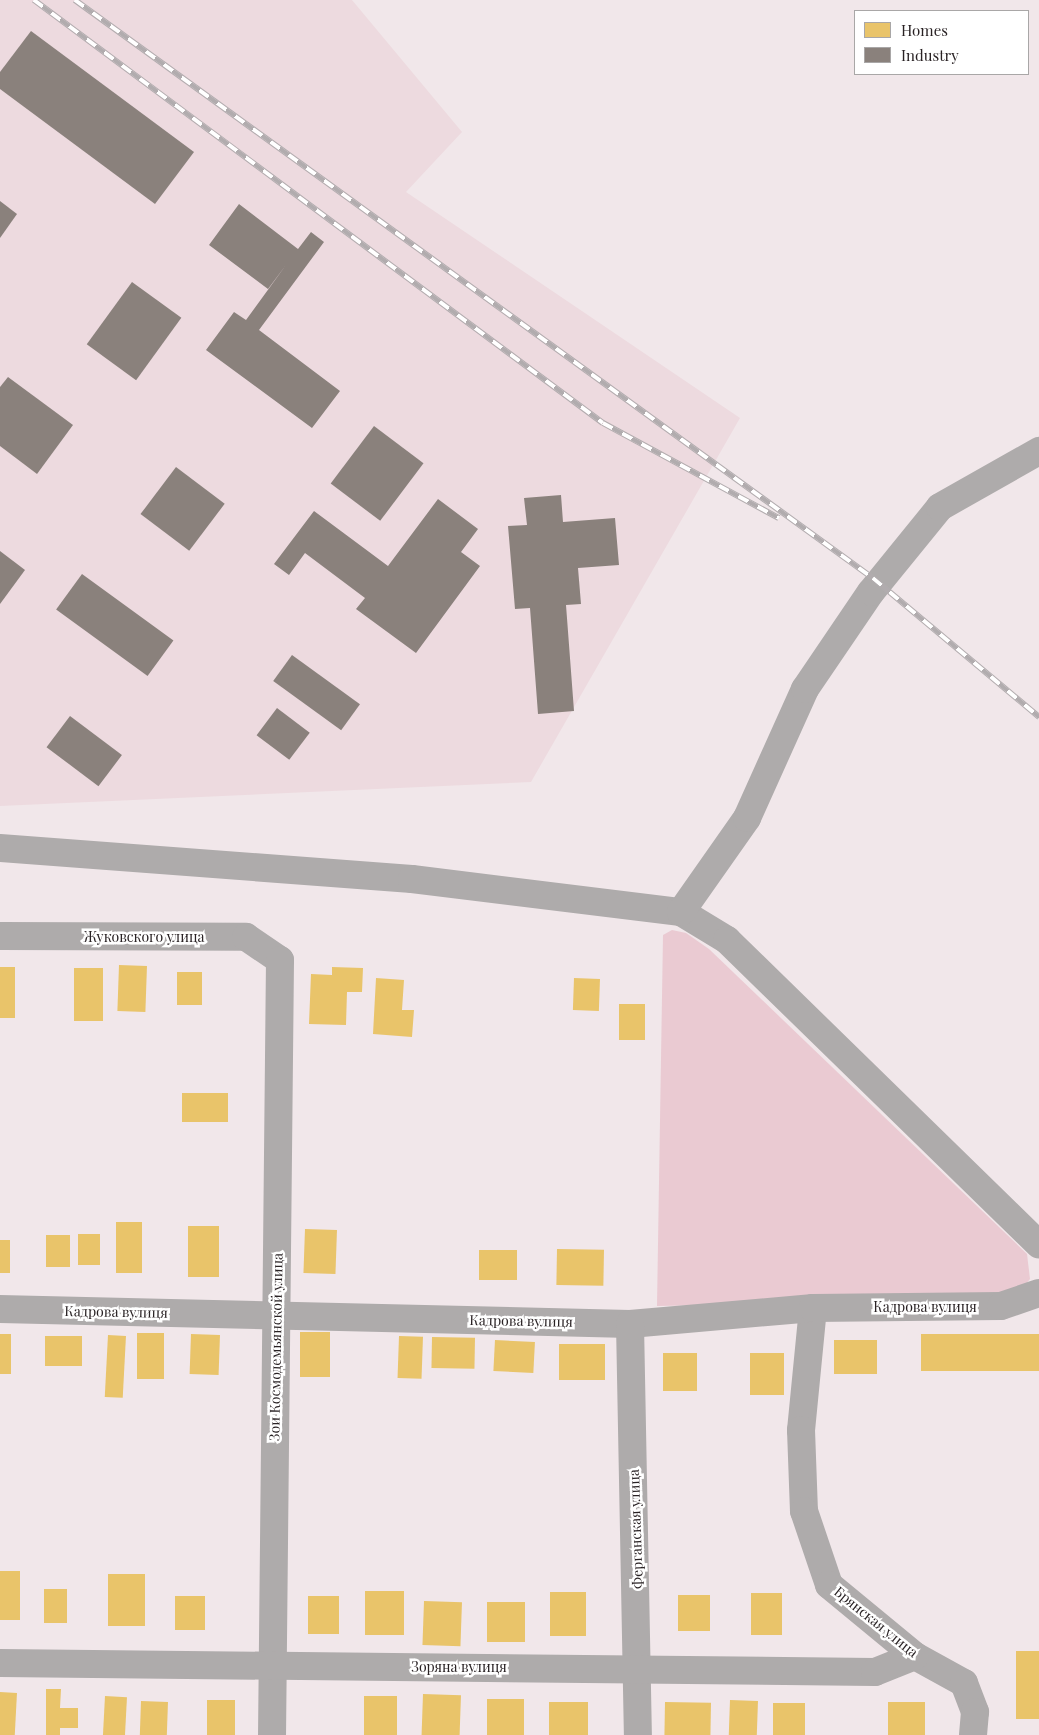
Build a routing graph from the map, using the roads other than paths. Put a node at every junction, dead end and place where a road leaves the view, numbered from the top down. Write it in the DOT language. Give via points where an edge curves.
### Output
graph roads {
  1 [pos="1039,451"];
  2 [pos="0,848"];
  3 [pos="681,912"];
  4 [pos="0,936"];
  5 [pos="280,960"];
  6 [pos="1039,1244"];
  7 [pos="1039,1292"];
  8 [pos="813,1308"];
  9 [pos="0,1310"];
  10 [pos="276,1316"];
  11 [pos="630,1324"];
  12 [pos="915,1656"];
  13 [pos="0,1663"];
  14 [pos="273,1666"];
  15 [pos="640,1669"];
  16 [pos="272,1735"];
  17 [pos="638,1735"];
  18 [pos="973,1735"];
  1 -- 3 [label="street" via="940,507 871,592 804,689 747,818"];
  2 -- 3 [label="street" via="412,879"];
  3 -- 6 [label="street" via="727,940"];
  4 -- 5 [label="street, Жуковского улица" via="246,937"];
  5 -- 10 [label="street, Зои Космодемьянской улица"];
  7 -- 8 [label="street, Кадрова вулиця" via="1001,1306"];
  8 -- 11 [label="street, Кадрова вулиця"];
  8 -- 12 [label="street, Брянская улица" via="801,1430 804,1511 829,1584"];
  9 -- 10 [label="street, Кадрова вулиця"];
  10 -- 11 [label="street, Кадрова вулиця"];
  10 -- 14 [label="street, Зои Космодемьянской улица"];
  11 -- 15 [label="street, Ферганская улица"];
  12 -- 15 [label="street, Зоряна вулиця" via="875,1672"];
  12 -- 18 [label="street, Брянская улица" via="964,1683 975,1712"];
  13 -- 14 [label="street, Зоряна вулиця"];
  14 -- 15 [label="street, Зоряна вулиця"];
  14 -- 16 [label="street, Зои Космодемьянской улица"];
  15 -- 17 [label="street, Ферганская улица"];
}
